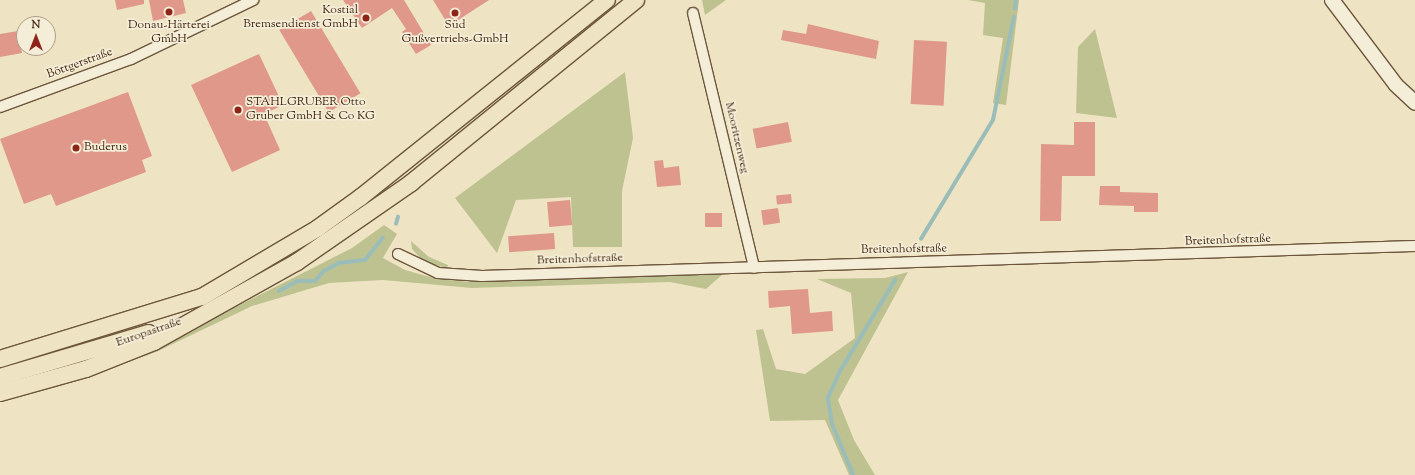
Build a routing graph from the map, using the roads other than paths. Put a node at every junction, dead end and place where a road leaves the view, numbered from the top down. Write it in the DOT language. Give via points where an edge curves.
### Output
graph roads {
  1 [pos="253,0"];
  2 [pos="607,0"];
  3 [pos="636,0"];
  4 [pos="1332,0"];
  5 [pos="694,14"];
  6 [pos="1415,103"];
  7 [pos="0,107"];
  8 [pos="1415,246"];
  9 [pos="398,254"];
  10 [pos="754,268"];
  11 [pos="202,297"];
  12 [pos="209,312"];
  13 [pos="89,353"];
  14 [pos="0,359"];
  15 [pos="0,377"];
  16 [pos="0,393"];
  1 -- 7 [label="street, Böttgerstraße" via="131,59"];
  2 -- 11 [label="highway" via="361,197 318,228"];
  3 -- 12 [label="highway" via="374,210 296,262"];
  4 -- 6 [label="main road" via="1396,85"];
  5 -- 10 [label="street, Mooritzenweg"];
  8 -- 10 [label="street, Breitenhofstraße"];
  9 -- 10 [label="street, Breitenhofstraße" via="419,267 460,275"];
  11 -- 13 [label="highway, Europastraße" via="171,316"];
  11 -- 14 [label="highway"];
  12 -- 13 [label="highway, Europastraße"];
  12 -- 16 [label="highway" via="154,342 92,366"];
  13 -- 15 [label="highway, Europastraße"];
}
